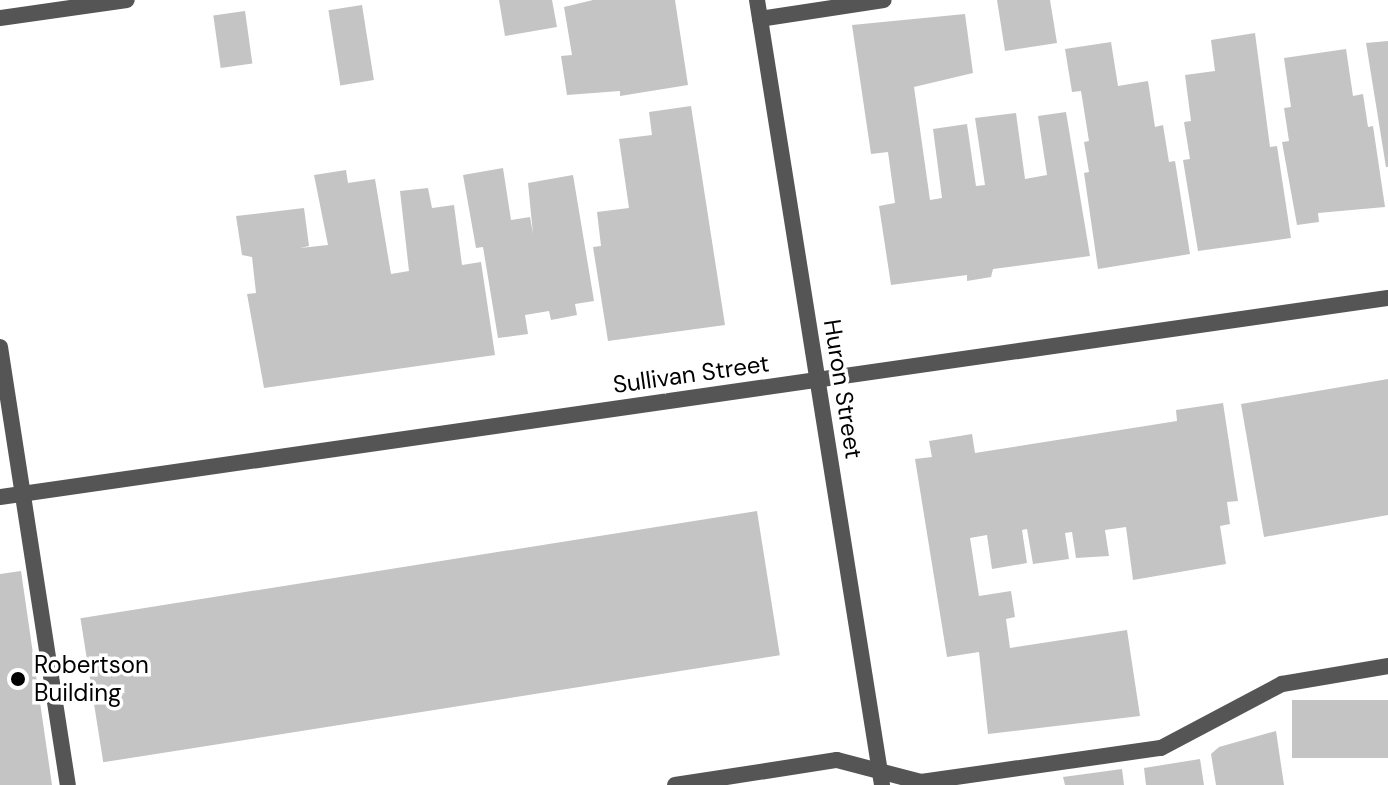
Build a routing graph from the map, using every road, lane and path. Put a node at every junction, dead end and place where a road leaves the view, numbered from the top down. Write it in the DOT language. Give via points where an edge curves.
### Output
graph roads {
  1 [pos="127,0"];
  2 [pos="757,0"];
  3 [pos="884,0"];
  4 [pos="0,18"];
  5 [pos="760,19"];
  6 [pos="1388,298"];
  7 [pos="0,347"];
  8 [pos="817,380"];
  9 [pos="23,493"];
  10 [pos="0,497"];
  11 [pos="1388,666"];
  12 [pos="881,780"];
  13 [pos="68,785"];
  14 [pos="675,785"];
  1 -- 4 [label="street"];
  2 -- 5 [label="street, Huron Street"];
  3 -- 5 [label="street"];
  5 -- 8 [label="street, Huron Street"];
  6 -- 8 [label="street, Sullivan Street"];
  7 -- 9 [label="street"];
  8 -- 9 [label="street, Sullivan Street"];
  8 -- 12 [label="street, Huron Street"];
  9 -- 10 [label="street, Sullivan Street"];
  9 -- 13 [label="street"];
  11 -- 12 [label="street" via="1282,684 1161,748 921,782"];
  12 -- 14 [label="street" via="837,760"];
}
